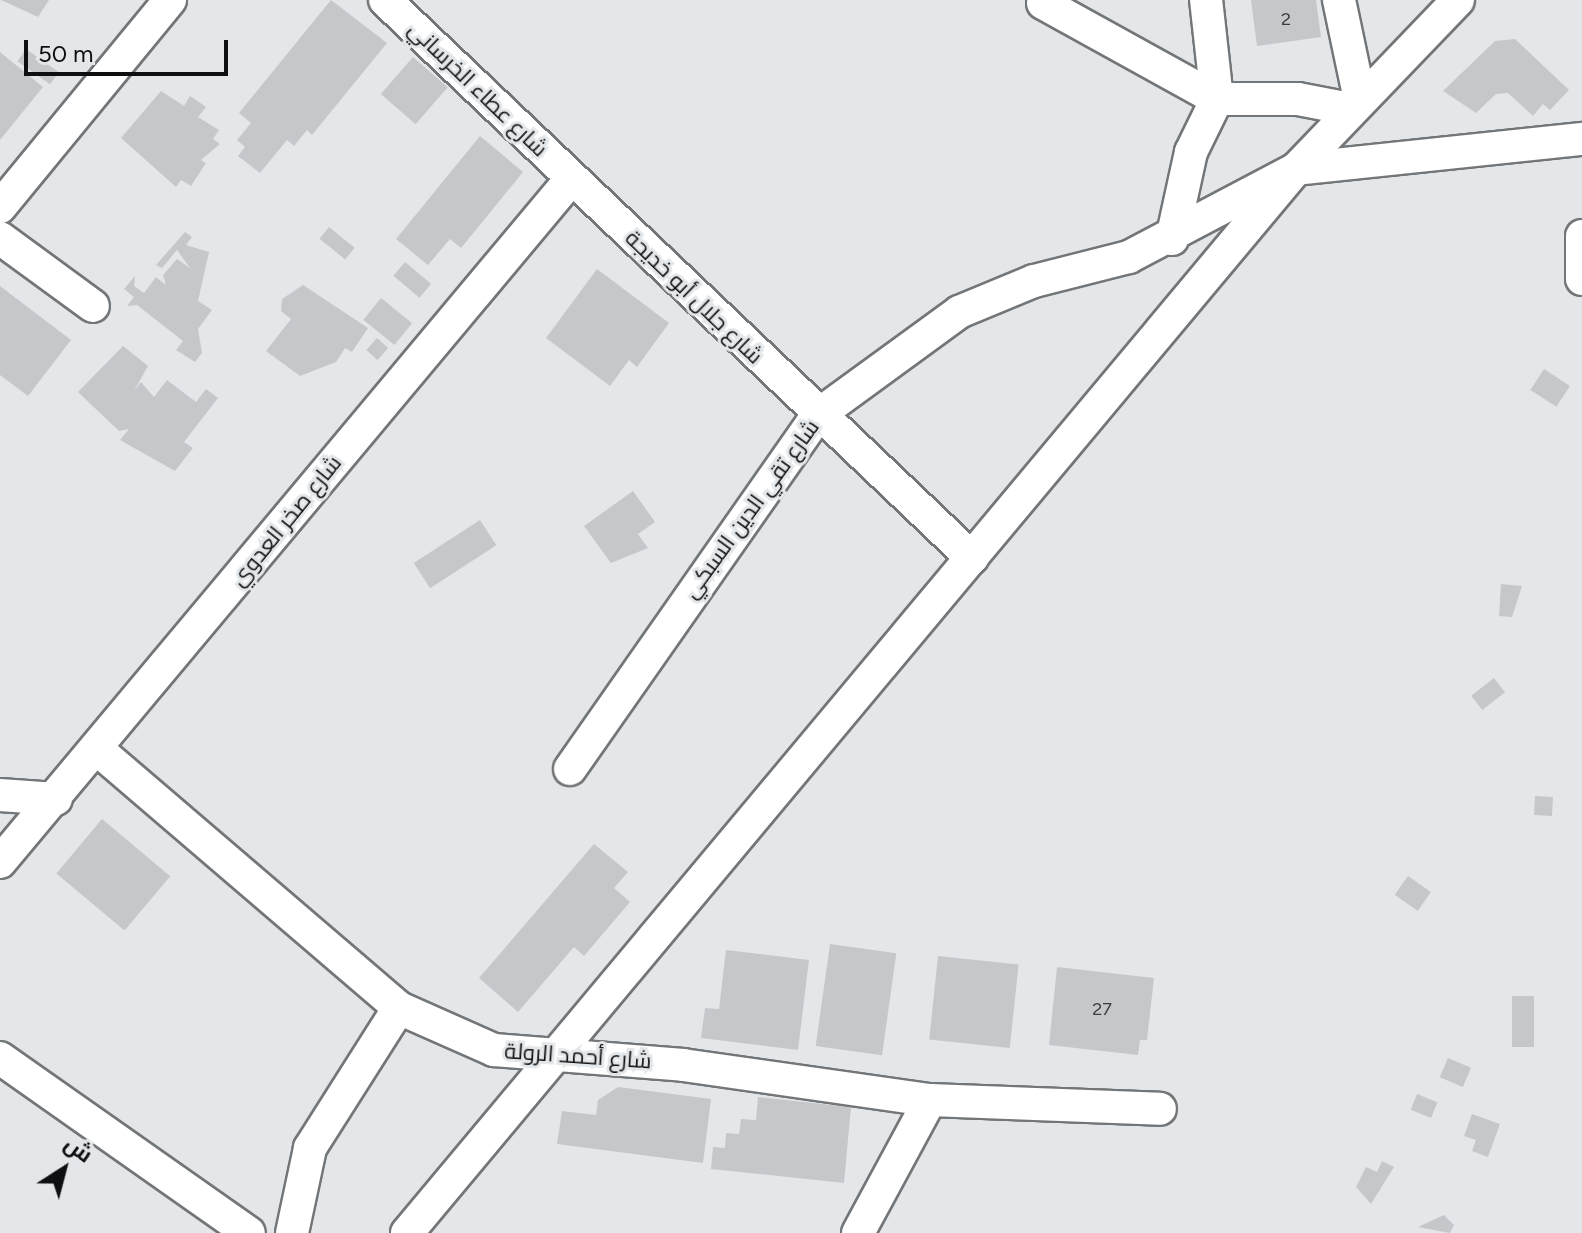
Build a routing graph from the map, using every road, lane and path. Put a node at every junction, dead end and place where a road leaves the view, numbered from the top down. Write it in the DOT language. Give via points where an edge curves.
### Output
graph roads {
  1 [pos="170,0"];
  2 [pos="385,0"];
  3 [pos="1206,0"];
  4 [pos="1339,0"];
  5 [pos="1458,0"];
  6 [pos="1043,3"];
  7 [pos="1217,99"];
  8 [pos="1355,104"];
  9 [pos="1582,139"];
  10 [pos="1296,169"];
  11 [pos="571,179"];
  12 [pos="6,195"];
  13 [pos="1582,236"];
  14 [pos="0,238"];
  15 [pos="1172,239"];
  16 [pos="1582,279"];
  17 [pos="93,306"];
  18 [pos="818,415"];
  19 [pos="972,558"];
  20 [pos="97,749"];
  21 [pos="570,769"];
  22 [pos="0,795"];
  23 [pos="56,799"];
  24 [pos="0,862"];
  25 [pos="399,1008"];
  26 [pos="551,1057"];
  27 [pos="0,1058"];
  28 [pos="930,1100"];
  29 [pos="1160,1109"];
  30 [pos="249,1233"];
  31 [pos="292,1233"];
  32 [pos="407,1233"];
  33 [pos="858,1233"];
  1 -- 12 [label="street"];
  2 -- 11 [label="street, شارع عطاء الخرساني"];
  3 -- 7 [label="street"];
  4 -- 8 [label="street"];
  5 -- 8 [label="street, شارع تقي الدين السبكي"];
  6 -- 7 [label="street"];
  7 -- 8 [label="street"];
  7 -- 15 [label="street" via="1191,152"];
  8 -- 10 [label="street, شارع تقي الدين السبكي"];
  9 -- 10 [label="street"];
  10 -- 15 [label="street, شارع تقي الدين السبكي"];
  10 -- 19 [label="street"];
  11 -- 18 [label="street, شارع جلال أبو خديجة"];
  11 -- 20 [label="street, شارع صخر العدوي"];
  13 -- 16 [label="street"];
  14 -- 17 [label="street"];
  15 -- 18 [label="street, شارع تقي الدين السبكي" via="959,312"];
  18 -- 19 [label="street, شارع جلال أبو خديجة"];
  18 -- 21 [label="street, شارع تقي الدين السبكي"];
  19 -- 26 [label="street"];
  20 -- 23 [label="street, شارع صخر العدوي"];
  20 -- 25 [label="street, شارع أحمد الرولة"];
  22 -- 23 [label="street"];
  23 -- 24 [label="street, شارع صخر العدوي"];
  25 -- 26 [label="street, شارع أحمد الرولة" via="494,1050"];
  25 -- 31 [label="street" via="310,1148"];
  26 -- 28 [label="street, شارع أحمد الرولة" via="683,1065"];
  26 -- 32 [label="street"];
  27 -- 30 [label="street"];
  28 -- 29 [label="street, شارع أحمد الرولة"];
  28 -- 33 [label="street"];
}
